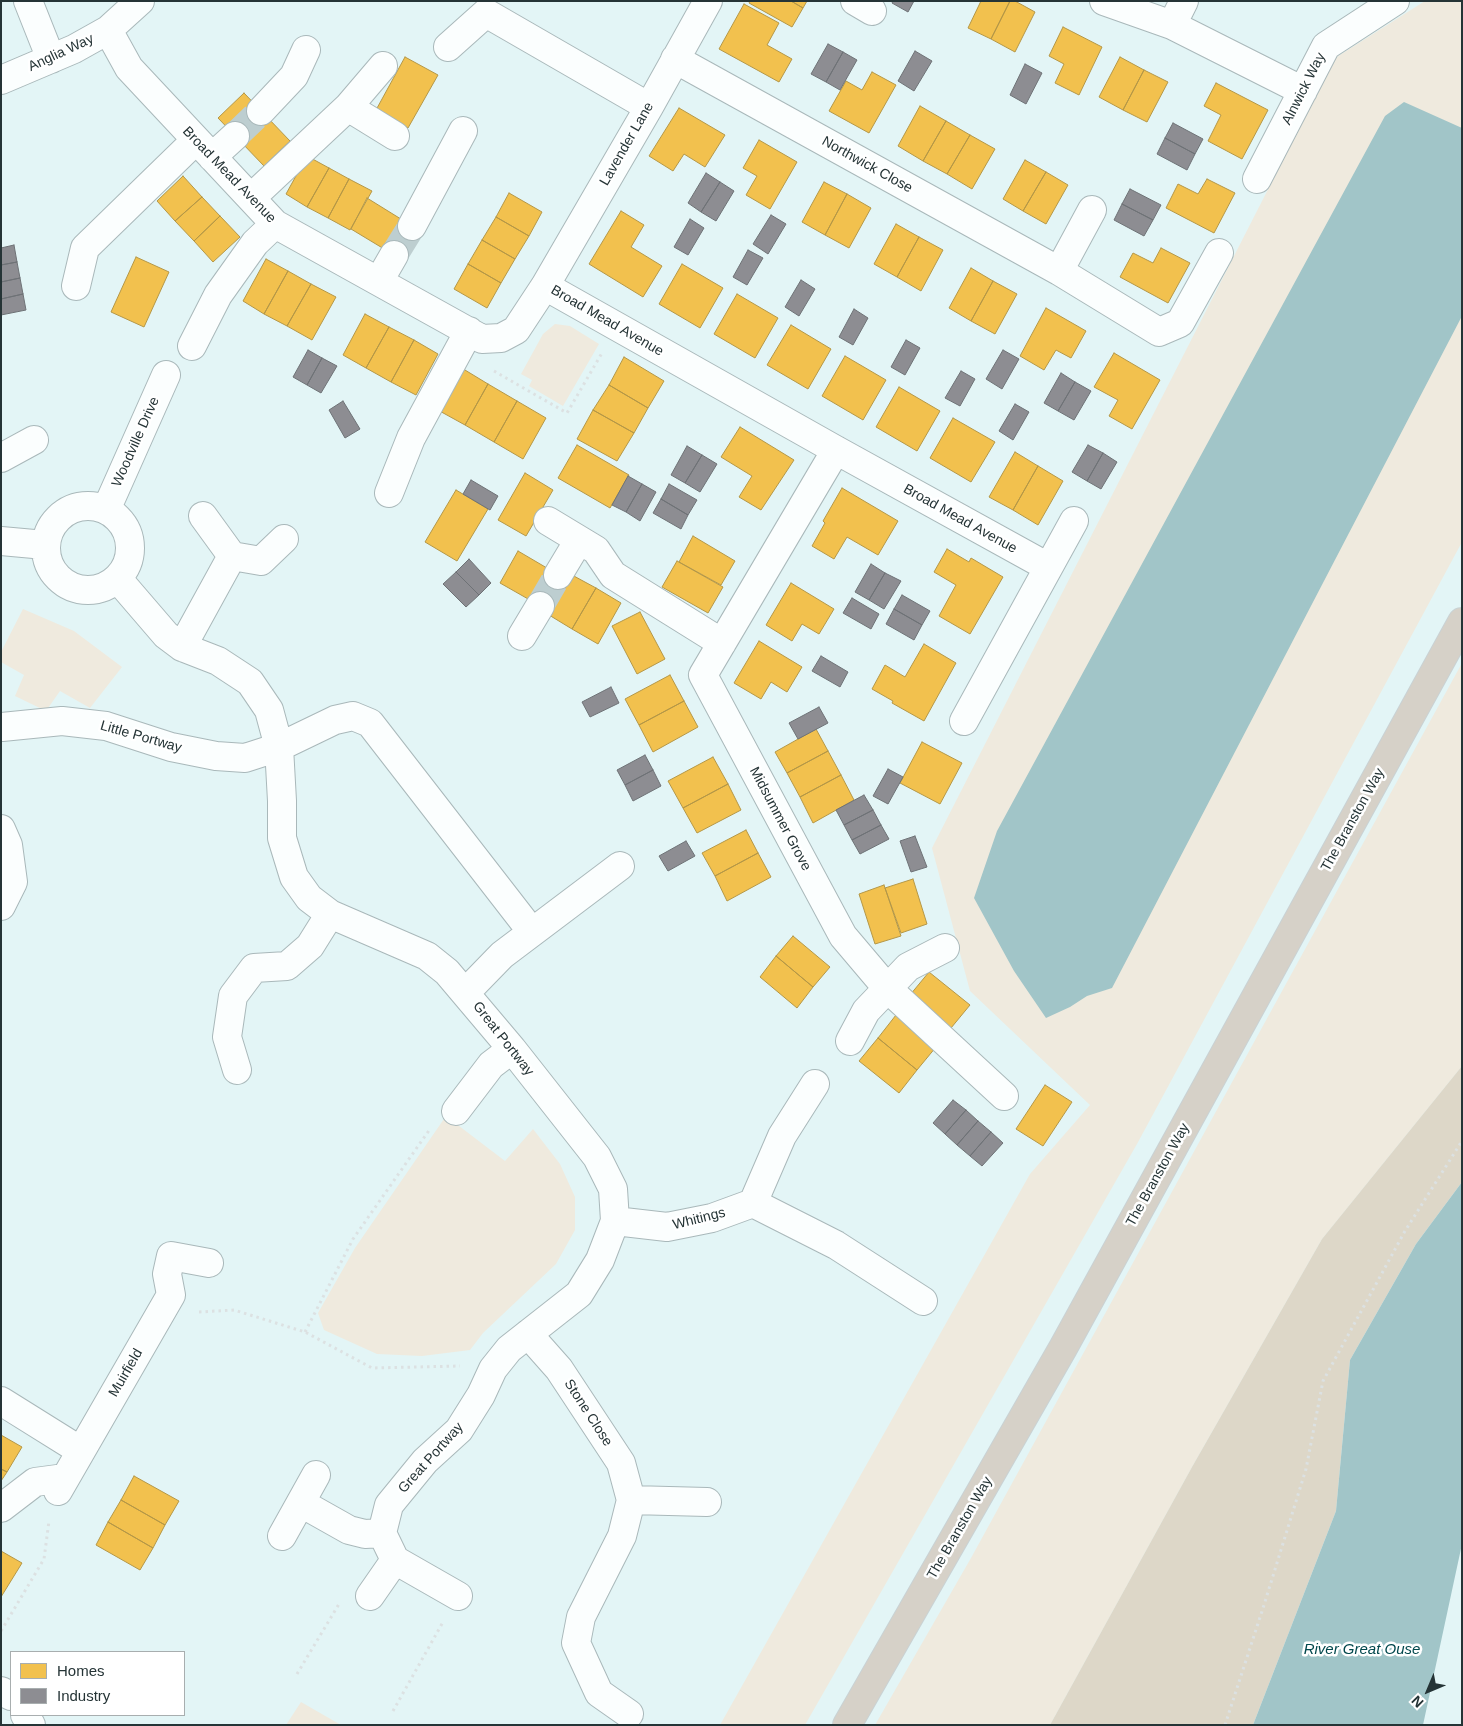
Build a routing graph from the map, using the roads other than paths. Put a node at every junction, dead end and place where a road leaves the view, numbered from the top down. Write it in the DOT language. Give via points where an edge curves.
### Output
graph roads {
  1 [pos="28,1"];
  2 [pos="140,1"];
  3 [pos="1104,1"];
  4 [pos="1184,1"];
  5 [pos="1396,1"];
  6 [pos="706,2"];
  7 [pos="1172,25"];
  8 [pos="108,30"];
  9 [pos="448,47"];
  10 [pos="306,50"];
  11 [pos="51,59"];
  12 [pos="675,59"];
  13 [pos="383,66"];
  14 [pos="1,80"];
  15 [pos="1303,91"];
  16 [pos="348,107"];
  17 [pos="649,107"];
  18 [pos="261,111"];
  19 [pos="463,131"];
  20 [pos="235,136"];
  21 [pos="395,136"];
  22 [pos="204,149"];
  23 [pos="1258,179"];
  24 [pos="251,198"];
  25 [pos="1092,210"];
  26 [pos="275,224"];
  27 [pos="412,226"];
  28 [pos="1219,253"];
  29 [pos="394,255"];
  30 [pos="1059,272"];
  31 [pos="379,281"];
  32 [pos="76,286"];
  33 [pos="545,286"];
  34 [pos="464,341"];
  35 [pos="192,346"];
  36 [pos="166,375"];
  37 [pos="34,440"];
  38 [pos="836,450"];
  39 [pos="1,458"];
  40 [pos="389,492"];
  41 [pos="106,510"];
  42 [pos="203,516"];
  43 [pos="1074,521"];
  44 [pos="548,522"];
  45 [pos="284,539"];
  46 [pos="579,540"];
  47 [pos="1,541"];
  48 [pos="45,545"];
  49 [pos="232,556"];
  50 [pos="1048,567"];
  51 [pos="558,575"];
  52 [pos="117,578"];
  53 [pos="540,606"];
  54 [pos="1462,622"];
  55 [pos="522,636"];
  56 [pos="722,642"];
  57 [pos="182,647"];
  58 [pos="964,721"];
  59 [pos="2,726"];
  60 [pos="1,732"];
  61 [pos="279,747"];
  62 [pos="4,837"];
  63 [pos="620,866"];
  64 [pos="1,906"];
  65 [pos="330,914"];
  66 [pos="532,932"];
  67 [pos="946,948"];
  68 [pos="887,988"];
  69 [pos="466,992"];
  70 [pos="850,1041"];
  71 [pos="512,1049"];
  72 [pos="237,1070"];
  73 [pos="815,1084"];
  74 [pos="1004,1096"];
  75 [pos="456,1112"];
  76 [pos="753,1203"];
  77 [pos="615,1221"];
  78 [pos="209,1264"];
  79 [pos="923,1301"];
  80 [pos="528,1334"];
  81 [pos="1,1401"];
  82 [pos="81,1451"];
  83 [pos="316,1475"];
  84 [pos="631,1500"];
  85 [pos="707,1502"];
  86 [pos="300,1503"];
  87 [pos="1,1508"];
  88 [pos="382,1533"];
  89 [pos="282,1536"];
  90 [pos="394,1560"];
  91 [pos="370,1596"];
  92 [pos="458,1596"];
  93 [pos="629,1714"];
  94 [pos="847,1725"];
  1 -- 11 [label="street"];
  2 -- 8 [label="street, Anglia Way"];
  3 -- 7 [label="street"];
  4 -- 7 [label="street"];
  5 -- 15 [label="street, Alnwick Way" via="1326,46"];
  6 -- 12 [label="street, Lavender Lane"];
  7 -- 15 [label="street"];
  8 -- 11 [label="street, Anglia Way"];
  8 -- 22 [label="street, Broad Mead Avenue" via="129,68"];
  9 -- 17 [label="street" via="486,13"];
  10 -- 18 [label="street" via="294,76"];
  11 -- 14 [label="street, Anglia Way"];
  12 -- 17 [label="street, Lavender Lane"];
  12 -- 30 [label="street, Northwick Close"];
  13 -- 16 [label="street"];
  15 -- 23 [label="street, Alnwick Way"];
  16 -- 21 [label="street"];
  16 -- 24 [label="street"];
  17 -- 33 [label="street, Lavender Lane"];
  19 -- 27 [label="street"];
  20 -- 22 [label="street"];
  22 -- 24 [label="street, Broad Mead Avenue"];
  22 -- 32 [label="street" via="85,248"];
  24 -- 26 [label="street, Broad Mead Avenue"];
  25 -- 30 [label="street"];
  26 -- 31 [label="street, Broad Mead Avenue"];
  26 -- 35 [label="street" via="255,243 218,295"];
  28 -- 30 [label="street, Northwick Close" via="1180,323 1159,332"];
  29 -- 31 [label="street"];
  31 -- 34 [label="street, Broad Mead Avenue"];
  33 -- 34 [label="street, Broad Mead Avenue" via="516,330 501,338"];
  33 -- 38 [label="street, Broad Mead Avenue"];
  34 -- 40 [label="street" via="411,438"];
  36 -- 41 [label="street, Woodville Drive"];
  37 -- 39 [label="street"];
  38 -- 50 [label="street, Broad Mead Avenue"];
  38 -- 56 [label="street, Midsummer Grove"];
  41 -- 48 [label="street" via="85,506 66,512 56,520"];
  41 -- 52 [label="street" via="125,528 129,541 126,567"];
  42 -- 49 [label="street"];
  43 -- 50 [label="street"];
  44 -- 46 [label="street"];
  45 -- 49 [label="street" via="261,560"];
  46 -- 51 [label="street"];
  46 -- 56 [label="street" via="596,550 613,575"];
  47 -- 48 [label="street"];
  48 -- 52 [label="street" via="53,572 77,589 105,587"];
  49 -- 57 [label="street"];
  50 -- 58 [label="street"];
  52 -- 57 [label="street, Great Portway" via="166,635"];
  53 -- 55 [label="street"];
  54 -- 94 [label="highway, The Branston Way" via="1063,1348"];
  56 -- 68 [label="street, Midsummer Grove" via="703,675 843,936"];
  57 -- 61 [label="street, Great Portway" via="218,661 250,682 269,710"];
  59 -- 60 [label="street, Little Portway"];
  59 -- 61 [label="street, Little Portway" via="62,721 106,726 171,747 216,756 245,758"];
  61 -- 65 [label="street, Great Portway" via="282,838 294,877 309,898"];
  61 -- 66 [label="street, Little Portway" via="335,720 353,716 370,723"];
  62 -- 64 [label="street" via="13,882"];
  63 -- 66 [label="street"];
  65 -- 69 [label="street, Great Portway" via="427,956"];
  65 -- 72 [label="street" via="310,946 287,966 254,968 233,996 227,1036"];
  66 -- 69 [label="street" via="502,955"];
  67 -- 68 [label="street" via="908,967"];
  68 -- 70 [label="street" via="866,1011"];
  68 -- 74 [label="street, Midsummer Grove"];
  69 -- 71 [label="street, Great Portway"];
  71 -- 75 [label="street" via="491,1065"];
  71 -- 77 [label="street, Great Portway" via="598,1157 613,1189"];
  73 -- 76 [label="street" via="782,1136"];
  76 -- 77 [label="street, Whitings" via="712,1218 667,1227"];
  76 -- 79 [label="street" via="836,1245"];
  77 -- 80 [label="street, Great Portway" via="600,1260 579,1294"];
  78 -- 82 [label="street, Muirfield" via="171,1256 166,1305"];
  80 -- 84 [label="street, Stone Close" via="559,1370 620,1463"];
  80 -- 88 [label="street, Great Portway" via="493,1368 459,1430 425,1461 389,1505"];
  81 -- 82 [label="street"];
  82 -- 87 [label="street, Muirfield" via="62,1484 34,1482"];
  83 -- 86 [label="street"];
  84 -- 85 [label="street"];
  84 -- 93 [label="street" via="622,1536 582,1617 576,1643 599,1693"];
  86 -- 88 [label="street" via="349,1530 365,1534"];
  86 -- 89 [label="street"];
  88 -- 90 [label="street"];
  90 -- 91 [label="street"];
  90 -- 92 [label="street"];
}
